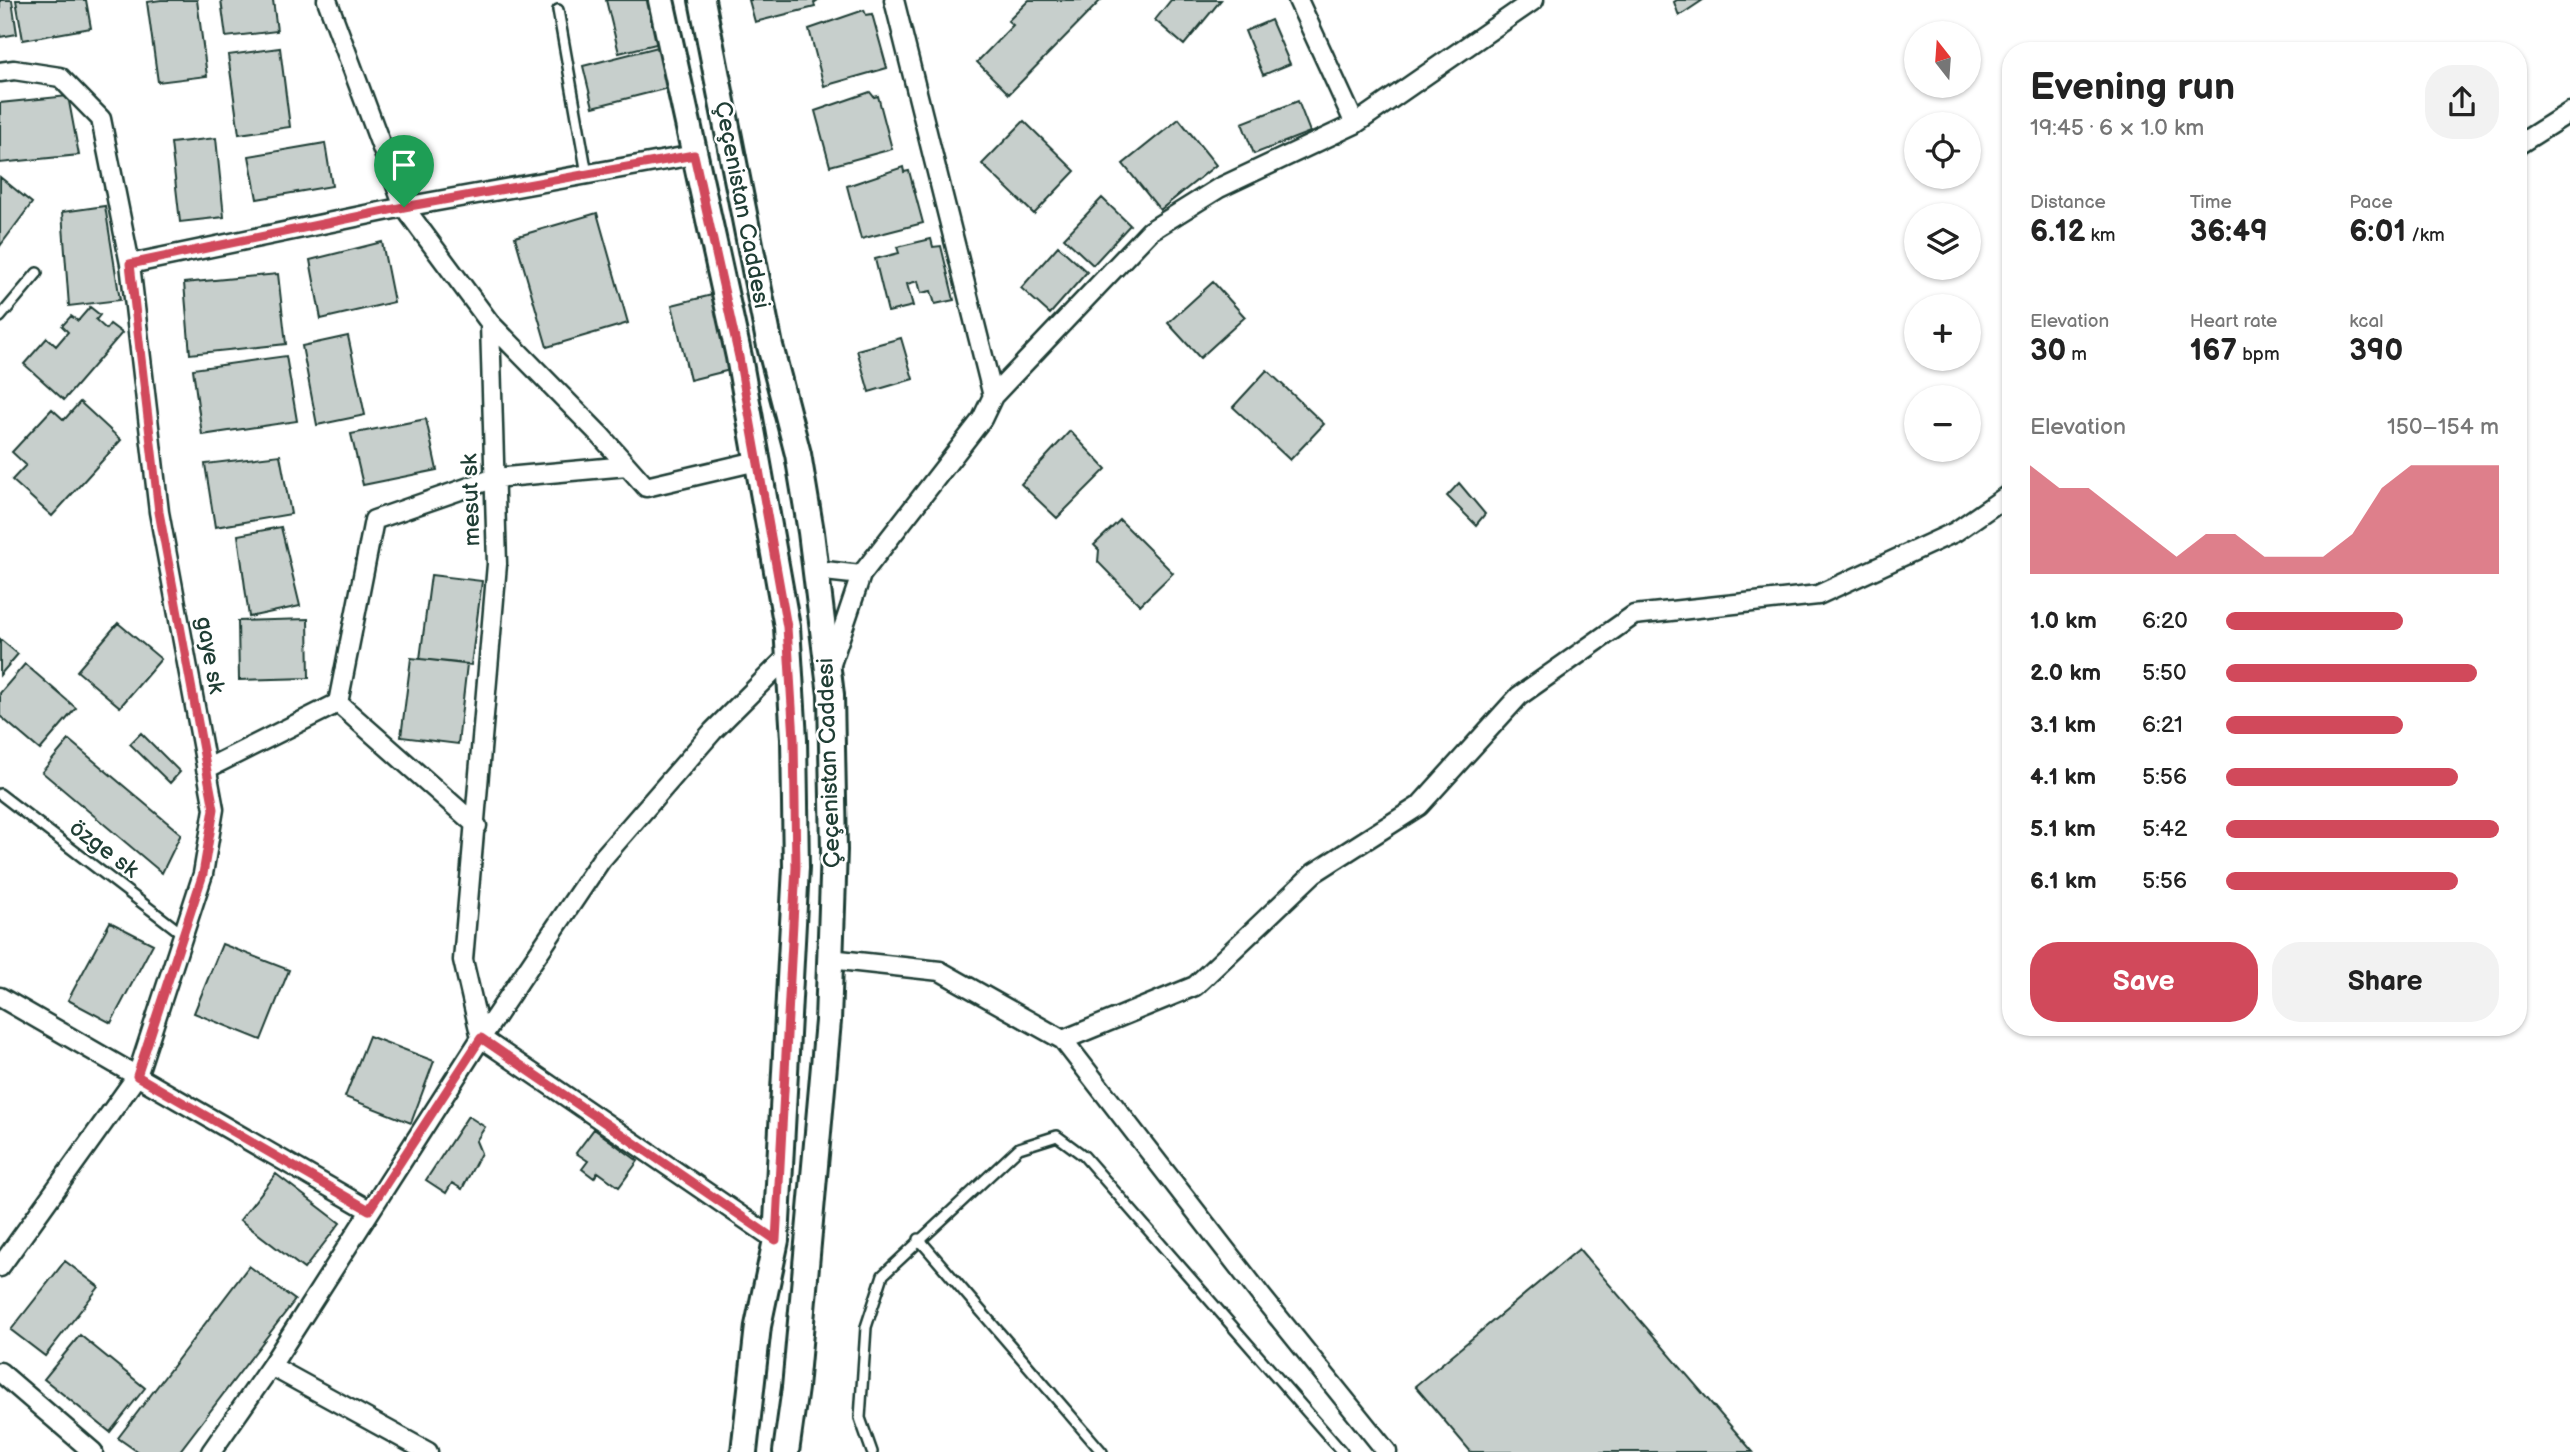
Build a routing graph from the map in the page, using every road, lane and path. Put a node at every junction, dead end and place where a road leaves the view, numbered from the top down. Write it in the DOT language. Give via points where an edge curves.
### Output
graph roads {
  1 [pos="327,0"];
  2 [pos="661,0"];
  3 [pos="702,0"];
  4 [pos="894,0"];
  5 [pos="1297,0"];
  6 [pos="1534,0"];
  7 [pos="558,10"];
  8 [pos="0,72"];
  9 [pos="2570,113"];
  10 [pos="1355,124"];
  11 [pos="2527,139"];
  12 [pos="694,155"];
  13 [pos="587,174"];
  14 [pos="404,207"];
  15 [pos="130,264"];
  16 [pos="37,273"];
  17 [pos="0,317"];
  18 [pos="490,323"];
  19 [pos="993,396"];
  20 [pos="757,461"];
  21 [pos="627,466"];
  22 [pos="495,478"];
  23 [pos="2002,499"];
  24 [pos="816,570"];
  25 [pos="861,575"];
  26 [pos="789,654"];
  27 [pos="828,672"];
  28 [pos="338,704"];
  29 [pos="206,769"];
  30 [pos="0,794"];
  31 [pos="477,826"];
  32 [pos="184,935"];
  33 [pos="830,959"];
  34 [pos="0,997"];
  35 [pos="481,1038"];
  36 [pos="1063,1040"];
  37 [pos="137,1076"];
  38 [pos="369,1210"];
  39 [pos="919,1239"];
  40 [pos="776,1240"];
  41 [pos="0,1267"];
  42 [pos="271,1366"];
  43 [pos="0,1373"];
  44 [pos="93,1452"];
  45 [pos="211,1452"];
  46 [pos="428,1452"];
  47 [pos="744,1452"];
  48 [pos="786,1452"];
  49 [pos="872,1452"];
  50 [pos="1102,1452"];
  51 [pos="1342,1452"];
  52 [pos="1387,1452"];
  1 -- 14 [label="street"];
  2 -- 12 [label="main road, Çeçenistan Caddesi"];
  3 -- 24 [label="main road, Çeçenistan Caddesi" via="770,346 798,454"];
  4 -- 19 [label="street"];
  5 -- 10 [label="street"];
  6 -- 10 [label="street"];
  7 -- 13 [label="lane"];
  8 -- 15 [label="street, gaye sk" via="60,77 101,119"];
  9 -- 11 [label="street"];
  10 -- 19 [label="street" via="1219,188 1150,231"];
  12 -- 13 [label="street"];
  12 -- 20 [label="main road, Çeçenistan Caddesi"];
  13 -- 14 [label="street"];
  14 -- 15 [label="street"];
  14 -- 18 [label="street"];
  15 -- 29 [label="street, gaye sk" via="159,512"];
  16 -- 17 [label="lane"];
  18 -- 21 [label="street"];
  18 -- 22 [label="street, mesut sk"];
  19 -- 25 [label="street" via="982,419"];
  20 -- 21 [label="street" via="646,487"];
  20 -- 26 [label="main road, Çeçenistan Caddesi"];
  21 -- 22 [label="street"];
  22 -- 28 [label="street" via="374,520"];
  22 -- 31 [label="street, mesut sk" via="497,564"];
  23 -- 36 [label="street" via="1955,532 1818,595 1634,615 1518,696 1419,806 1314,873 1195,986"];
  24 -- 25 [label="street"];
  24 -- 27 [label="main road, Çeçenistan Caddesi"];
  25 -- 27 [label="street"];
  26 -- 35 [label="street" via="713,731 601,860"];
  26 -- 40 [label="main road, Çeçenistan Caddesi" via="796,867"];
  27 -- 33 [label="main road, Çeçenistan Caddesi" via="834,850"];
  28 -- 29 [label="street"];
  28 -- 31 [label="street"];
  29 -- 32 [label="street, gaye sk" via="214,809 203,874"];
  30 -- 32 [label="lane, özge sk"];
  31 -- 35 [label="street, mesut sk" via="463,960"];
  32 -- 37 [label="street, gaye sk"];
  33 -- 36 [label="street" via="940,971"];
  33 -- 48 [label="main road, Çeçenistan Caddesi" via="812,1219"];
  34 -- 37 [label="street"];
  35 -- 38 [label="street"];
  35 -- 40 [label="street"];
  36 -- 52 [label="street"];
  37 -- 38 [label="street"];
  37 -- 41 [label="street, gaye sk"];
  38 -- 42 [label="street"];
  39 -- 49 [label="lane" via="883,1275 866,1327 860,1418"];
  39 -- 50 [label="lane"];
  39 -- 51 [label="lane" via="1019,1148 1057,1136 1084,1156"];
  40 -- 47 [label="main road, Çeçenistan Caddesi" via="758,1326"];
  42 -- 45 [label="street"];
  42 -- 46 [label="street"];
  43 -- 44 [label="street"];
}
